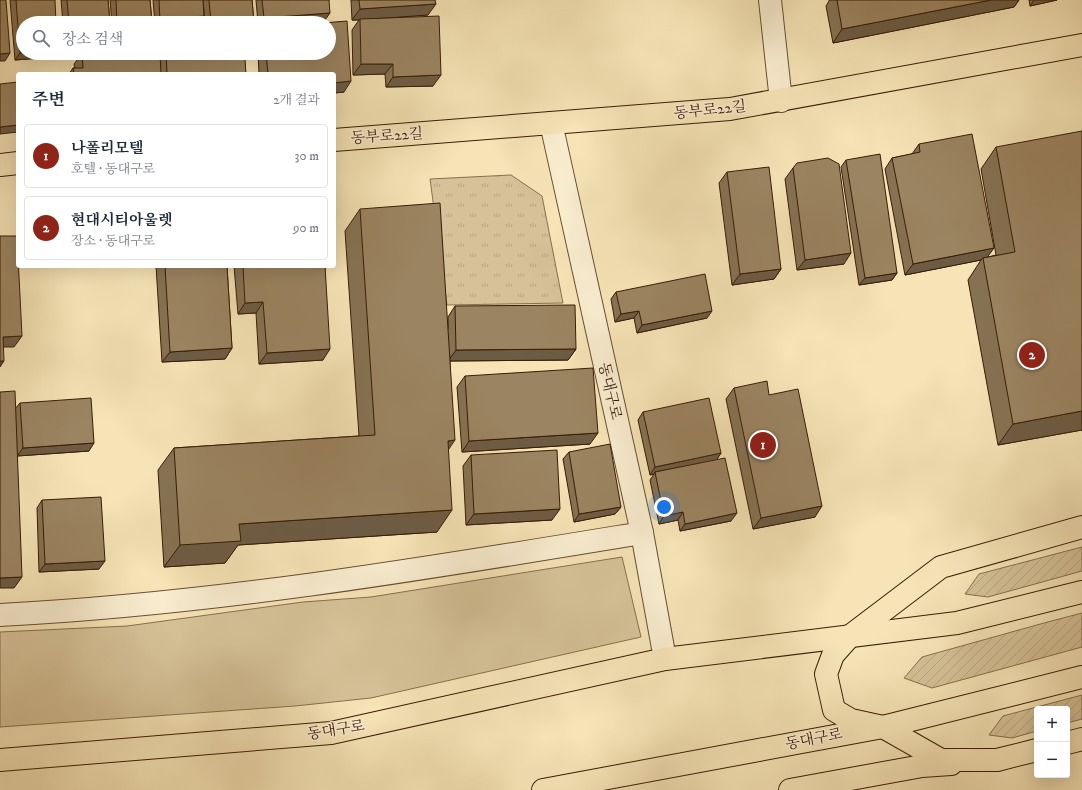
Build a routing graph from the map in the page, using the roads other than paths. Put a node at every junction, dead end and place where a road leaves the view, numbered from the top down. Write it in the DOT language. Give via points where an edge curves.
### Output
graph roads {
  1 [pos="770,0"];
  2 [pos="1082,45"];
  3 [pos="781,101"];
  4 [pos="551,123"];
  5 [pos="336,140"];
  6 [pos="16,163"];
  7 [pos="0,165"];
  8 [pos="1082,527"];
  9 [pos="642,533"];
  10 [pos="1082,592"];
  11 [pos="0,614"];
  12 [pos="850,636"];
  13 [pos="665,659"];
  14 [pos="1082,677"];
  15 [pos="883,726"];
  16 [pos="1082,739"];
  17 [pos="1070,742"];
  18 [pos="1034,751"];
  19 [pos="0,760"];
  20 [pos="997,760"];
  21 [pos="543,790"];
  22 [pos="790,790"];
  1 -- 3 [label="street"];
  2 -- 3 [label="main road, 동부로22길"];
  3 -- 4 [label="main road, 동부로22길" via="730,109"];
  4 -- 5 [label="main road, 동부로22길"];
  4 -- 9 [label="street, 동대구로"];
  6 -- 7 [label="main road"];
  8 -- 12 [label="main road" via="940,567"];
  9 -- 11 [label="street" via="349,580 134,605"];
  9 -- 13 [label="street, 동대구로"];
  10 -- 12 [label="main road, 동대구로" via="957,623"];
  12 -- 13 [label="main road, 동대구로"];
  12 -- 15 [label="main road" via="834,654 826,674 834,710 851,720"];
  13 -- 19 [label="main road, 동대구로" via="331,733"];
  14 -- 15 [label="main road, 동대구로"];
  15 -- 20 [label="main road" via="941,760"];
  15 -- 21 [label="main road, 동대구로"];
  16 -- 17 [label="main road"];
  18 -- 20 [label="main road"];
  20 -- 22 [label="main road" via="922,766"];
}
